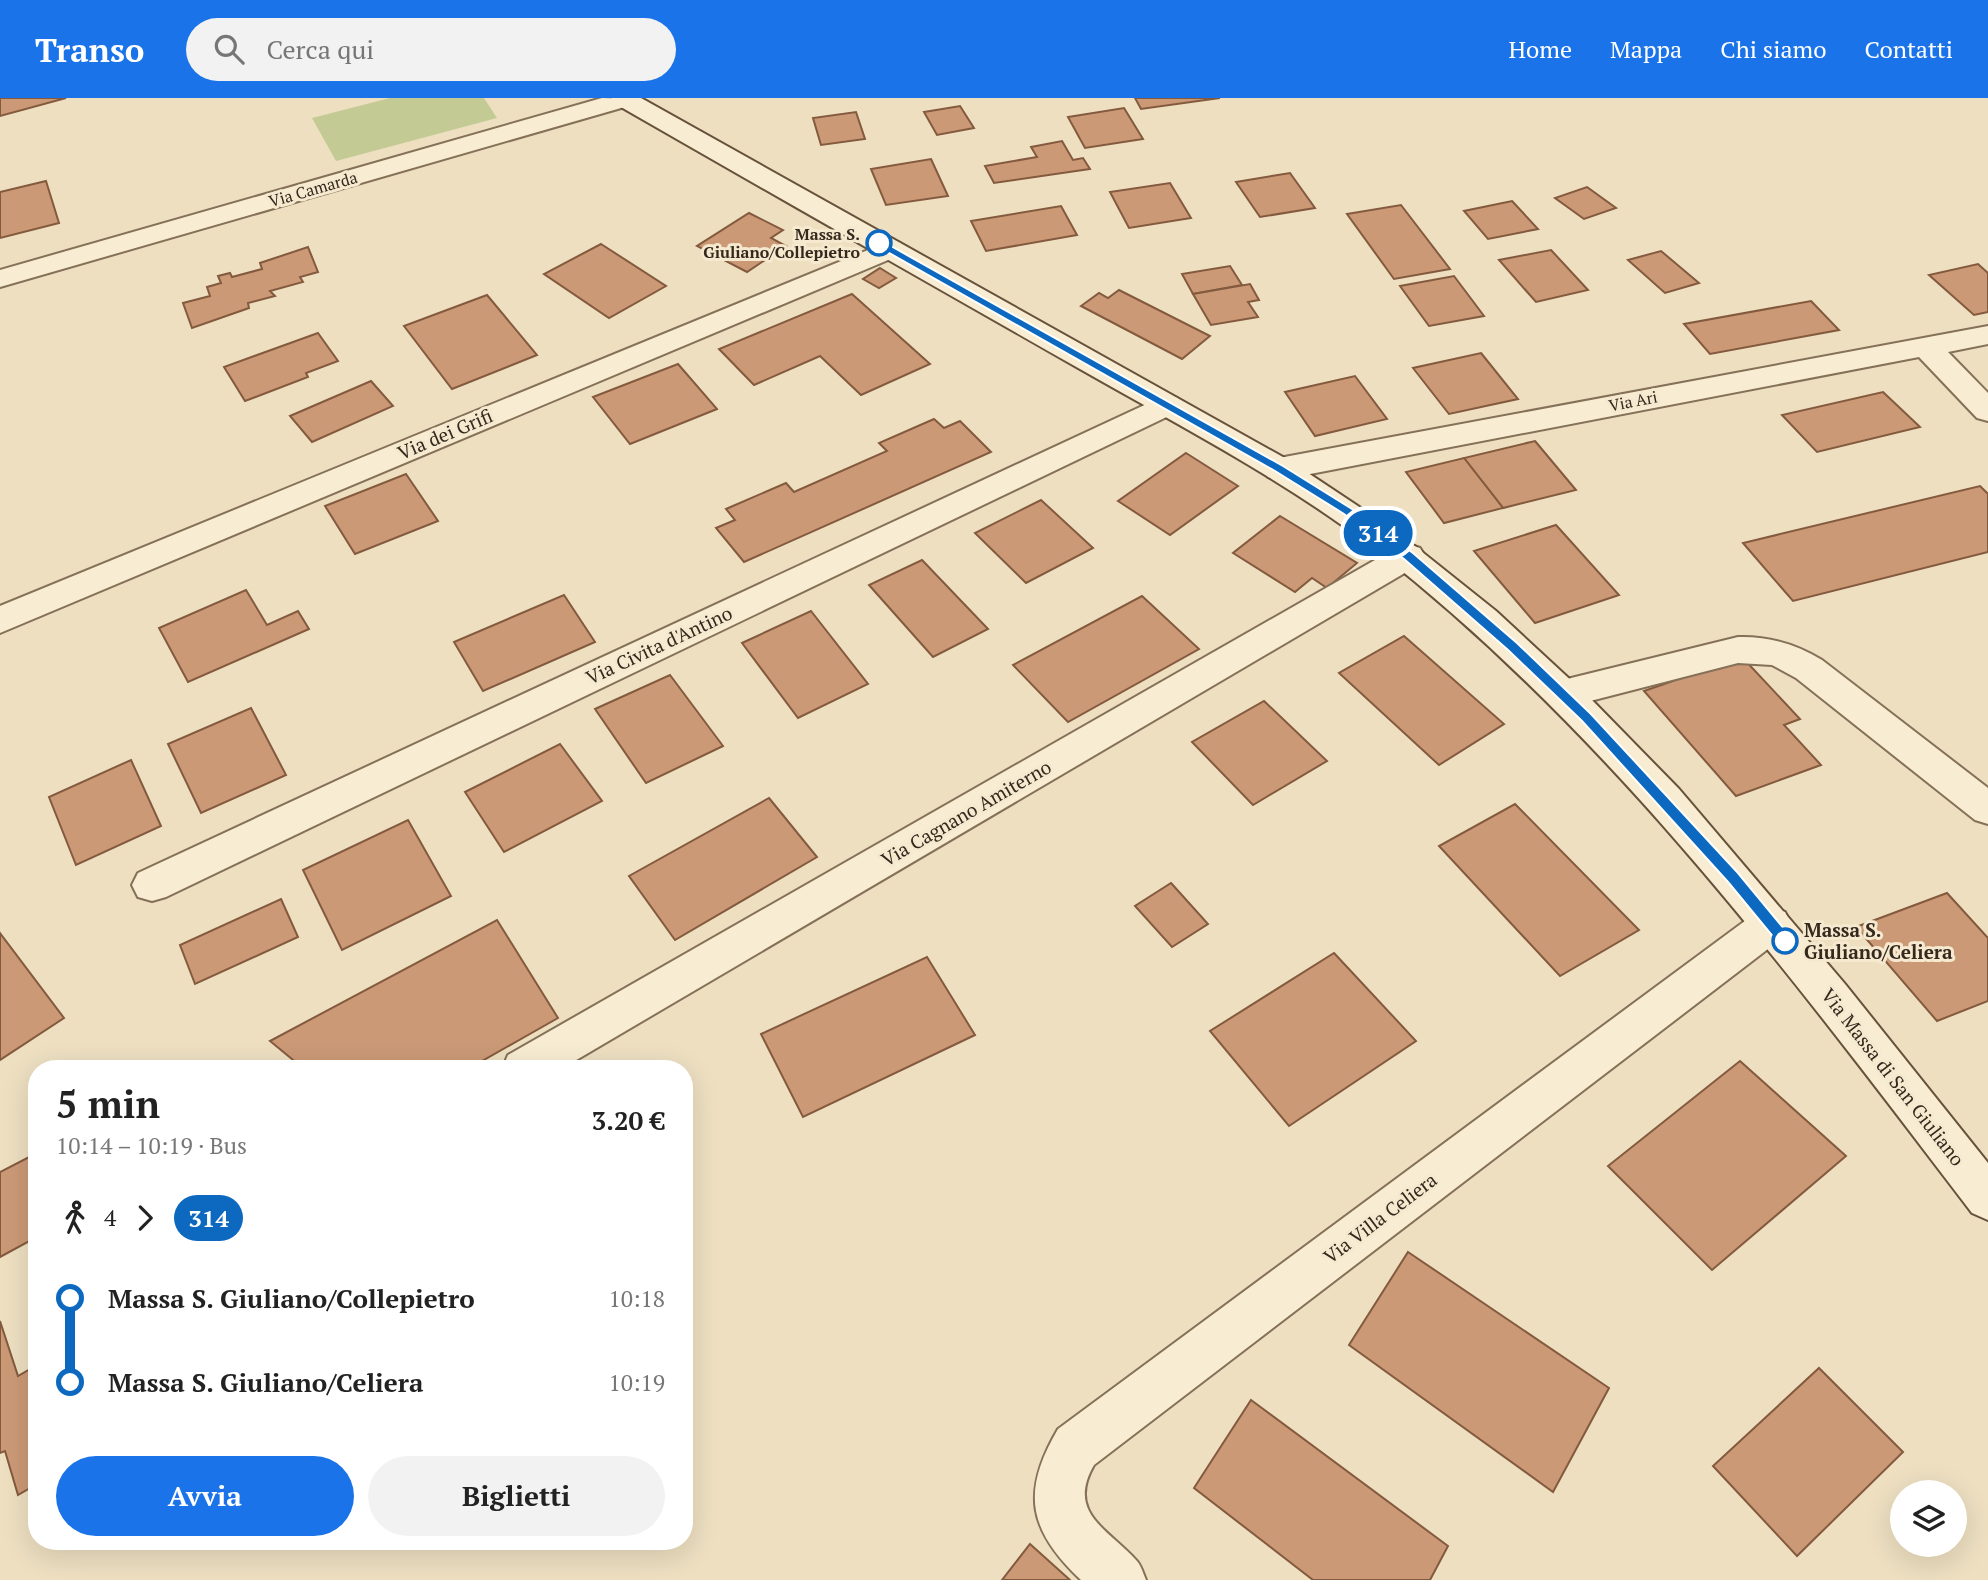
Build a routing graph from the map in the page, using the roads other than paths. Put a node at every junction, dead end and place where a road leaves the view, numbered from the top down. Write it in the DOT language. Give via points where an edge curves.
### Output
graph roads {
  1 [pos="624,99"];
  2 [pos="890,249"];
  3 [pos="0,279"];
  4 [pos="1988,335"];
  5 [pos="1926,346"];
  6 [pos="1166,405"];
  7 [pos="1988,411"];
  8 [pos="1279,468"];
  9 [pos="1408,556"];
  10 [pos="0,620"];
  11 [pos="1563,694"];
  12 [pos="1988,810"];
  13 [pos="152,885"];
  14 [pos="1771,924"];
  15 [pos="539,1060"];
  16 [pos="1988,1198"];
  17 [pos="1120,1580"];
  1 -- 2 [label="street, Via Massa di San Giuliano"];
  1 -- 3 [label="street, Via Camarda"];
  2 -- 6 [label="street, Via Massa di San Giuliano"];
  2 -- 10 [label="street, Via dei Grifi"];
  4 -- 5 [label="street, Via Ari"];
  5 -- 7 [label="street"];
  5 -- 8 [label="street, Via Ari"];
  6 -- 8 [label="street, Via Massa di San Giuliano"];
  6 -- 13 [label="street, Via Civita d'Antino"];
  8 -- 9 [label="street, Via Massa di San Giuliano"];
  9 -- 11 [label="street, Via Massa di San Giuliano"];
  9 -- 15 [label="street, Via Cagnano Amiterno"];
  11 -- 12 [label="street" via="1738,650 1775,652 1809,669"];
  11 -- 14 [label="street, Via Massa di San Giuliano" via="1693,832"];
  14 -- 16 [label="street, Via Massa di San Giuliano"];
  14 -- 17 [label="street, Via Villa Celiera" via="1076,1447 1061,1473 1059,1502 1080,1546"];
}
